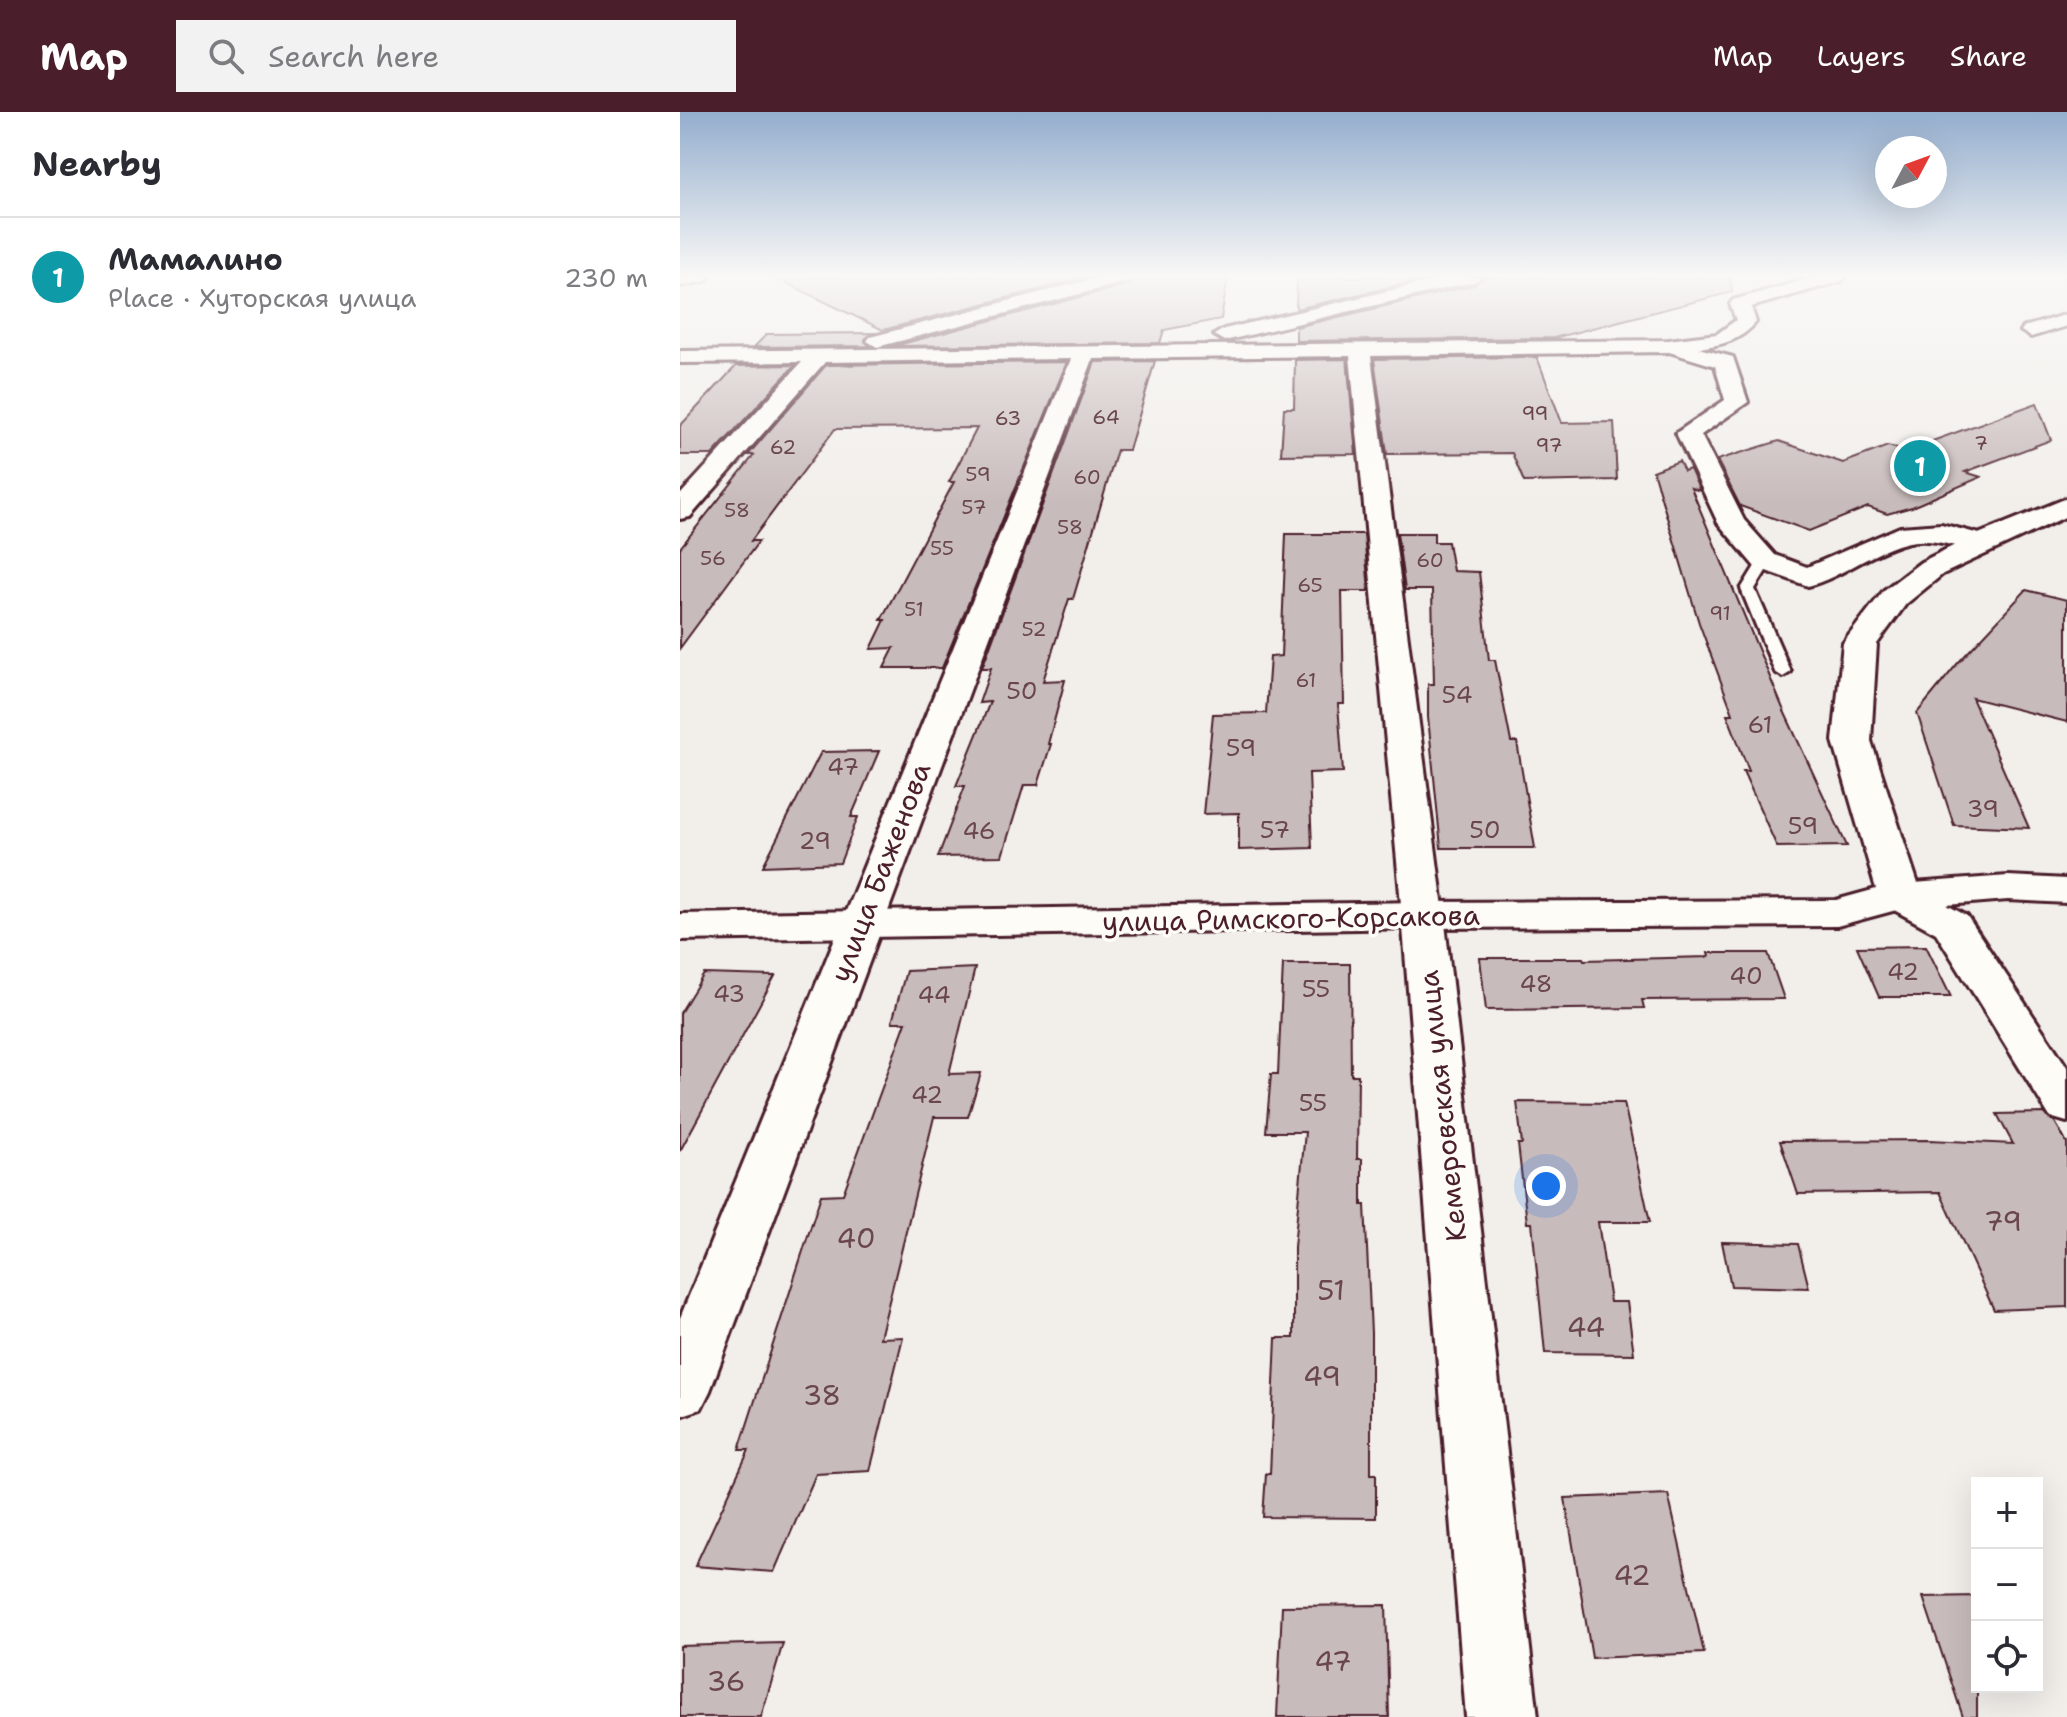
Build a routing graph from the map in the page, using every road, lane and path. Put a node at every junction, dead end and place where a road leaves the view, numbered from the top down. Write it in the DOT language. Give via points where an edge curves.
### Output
graph roads {
  1 [pos="837,352"];
  2 [pos="1141,352"];
  3 [pos="1360,352"];
  4 [pos="1365,352"];
  5 [pos="1724,352"];
  6 [pos="1136,353"];
  7 [pos="1084,354"];
  8 [pos="680,357"];
  9 [pos="818,357"];
  10 [pos="2067,506"];
  11 [pos="680,511"];
  12 [pos="1981,543"];
  13 [pos="1765,561"];
  14 [pos="1783,672"];
  15 [pos="2067,891"];
  16 [pos="1900,896"];
  17 [pos="1423,915"];
  18 [pos="859,926"];
  19 [pos="680,927"];
  20 [pos="2067,1105"];
  21 [pos="680,1391"];
  22 [pos="1502,1717"];
  1 -- 9 [label="street"];
  2 -- 6 [label="street"];
  3 -- 4 [label="street"];
  3 -- 6 [label="street"];
  3 -- 17 [label="street, Кемеровская улица"];
  5 -- 13 [label="street" via="1737,402 1688,433 1732,523"];
  6 -- 7 [label="street"];
  7 -- 9 [label="street"];
  7 -- 18 [label="street, улица Баженова"];
  8 -- 9 [label="street"];
  9 -- 11 [label="street"];
  10 -- 12 [label="main road"];
  12 -- 13 [label="street" via="1941,532 1900,535 1808,577"];
  12 -- 16 [label="main road" via="1932,568 1895,597 1860,643 1852,741"];
  13 -- 14 [label="lane" via="1748,589"];
  15 -- 16 [label="street, улица Римского-Корсакова" via="2008,888"];
  16 -- 17 [label="main road, улица Римского-Корсакова" via="1837,913"];
  16 -- 20 [label="street" via="1952,925"];
  17 -- 18 [label="main road, улица Римского-Корсакова"];
  17 -- 22 [label="street, Кемеровская улица"];
  18 -- 19 [label="main road, улица Римского-Корсакова"];
  18 -- 21 [label="street, улица Баженова"];
}
